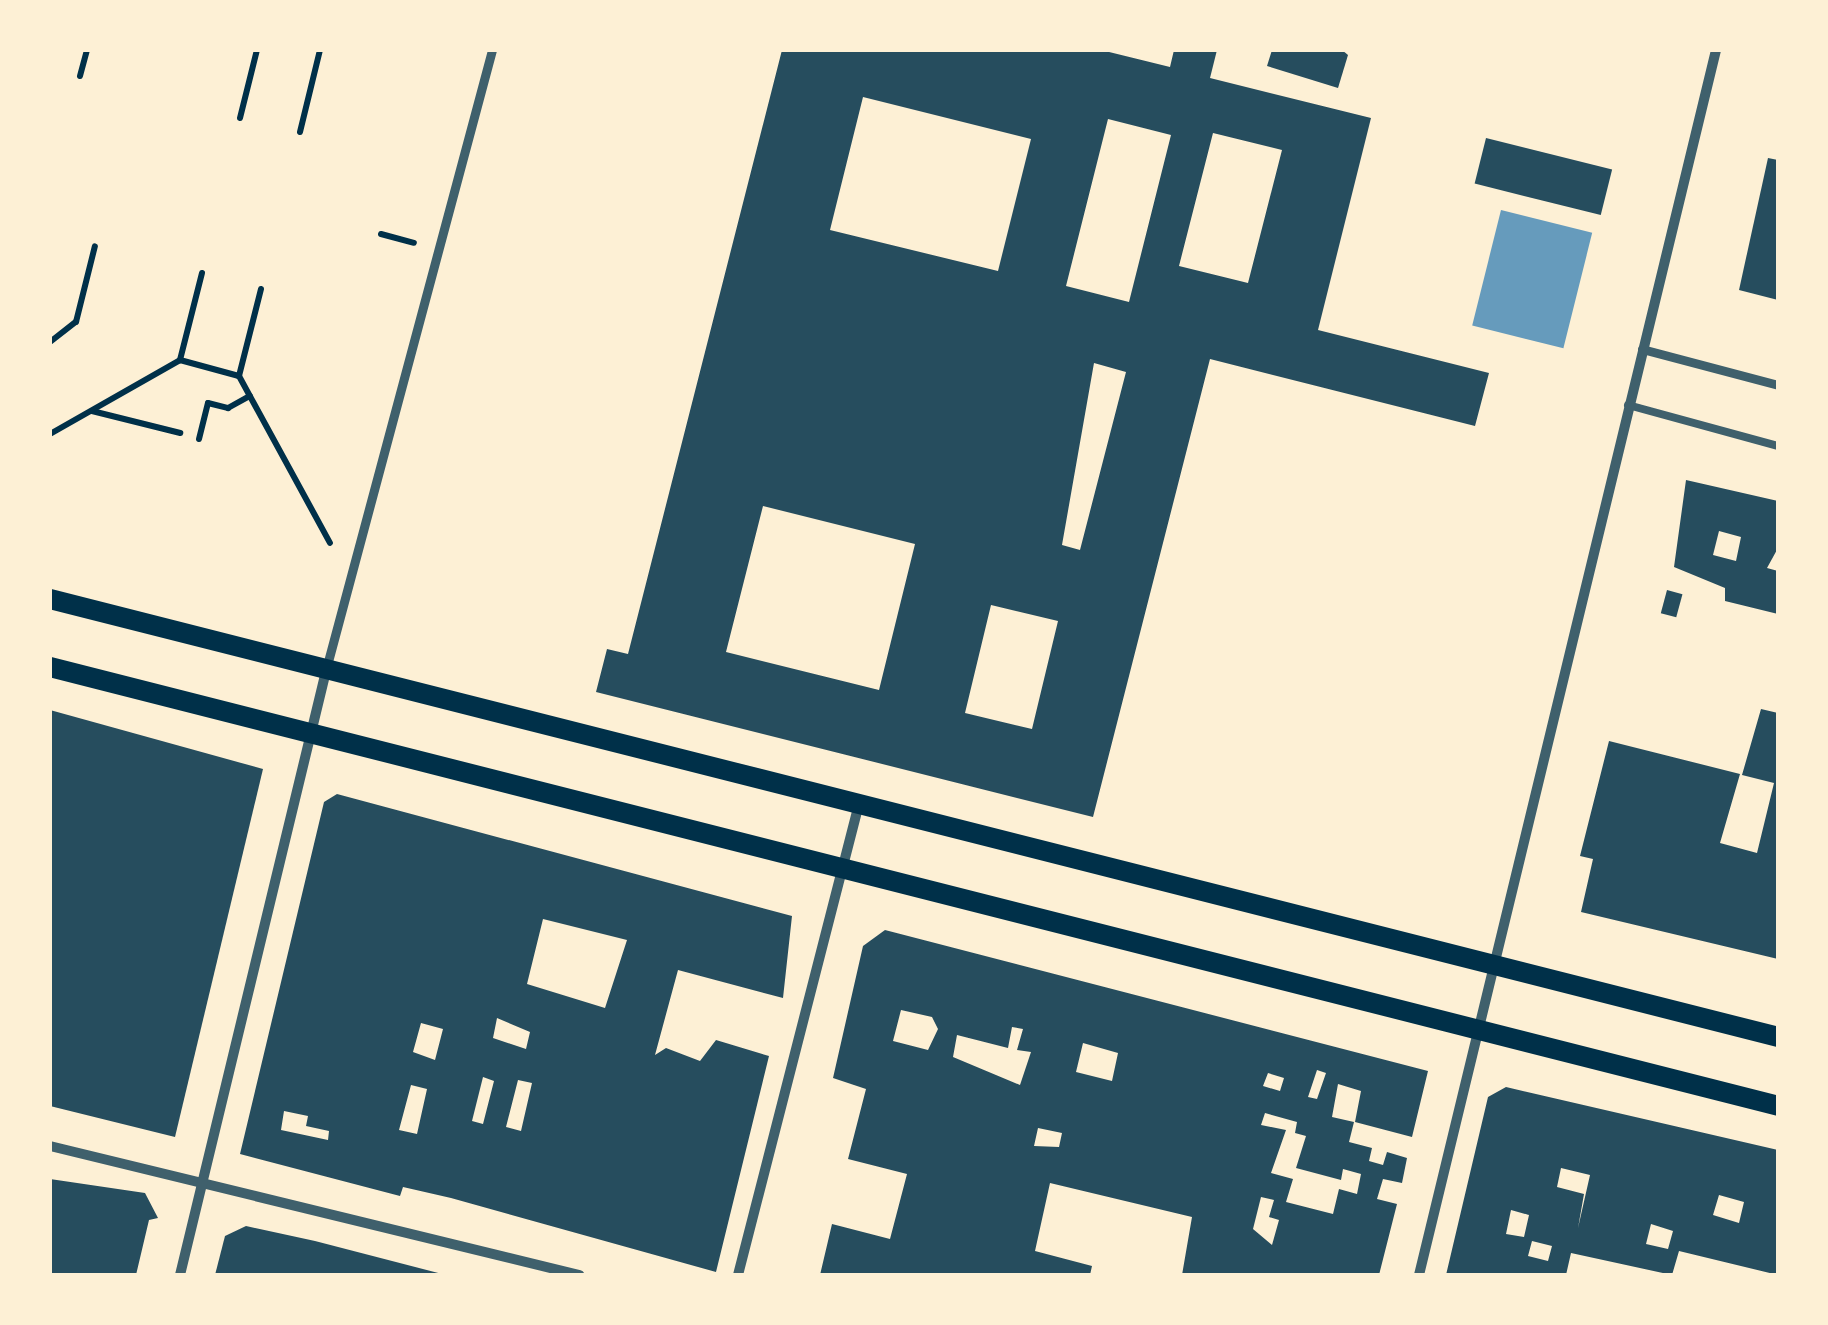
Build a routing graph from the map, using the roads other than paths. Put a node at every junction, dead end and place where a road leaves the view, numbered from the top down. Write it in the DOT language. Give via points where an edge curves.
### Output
graph roads {
  1 [pos="492,50"];
  2 [pos="1716,50"];
  3 [pos="1642,349"];
  4 [pos="1778,386"];
  5 [pos="1628,405"];
  6 [pos="1778,446"];
  7 [pos="50,599"];
  8 [pos="50,667"];
  9 [pos="326,671"];
  10 [pos="310,736"];
  11 [pos="860,805"];
  12 [pos="843,873"];
  13 [pos="1493,964"];
  14 [pos="1476,1032"];
  15 [pos="1778,1037"];
  16 [pos="1778,1106"];
  17 [pos="50,1146"];
  18 [pos="202,1183"];
  19 [pos="180,1275"];
  20 [pos="579,1275"];
  21 [pos="738,1275"];
  22 [pos="1419,1275"];
  1 -- 9 [label="street"];
  2 -- 3 [label="street"];
  3 -- 4 [label="street"];
  3 -- 5 [label="street"];
  5 -- 6 [label="lane"];
  5 -- 13 [label="street"];
  7 -- 9 [label="main road"];
  8 -- 10 [label="main road"];
  9 -- 10 [label="street"];
  9 -- 11 [label="main road"];
  10 -- 12 [label="main road"];
  10 -- 18 [label="street"];
  11 -- 12 [label="street"];
  11 -- 13 [label="main road"];
  12 -- 14 [label="main road"];
  12 -- 21 [label="street"];
  13 -- 14 [label="street"];
  13 -- 15 [label="main road"];
  14 -- 16 [label="main road"];
  14 -- 22 [label="street"];
  17 -- 18 [label="street"];
  18 -- 19 [label="street"];
  18 -- 20 [label="street"];
}
